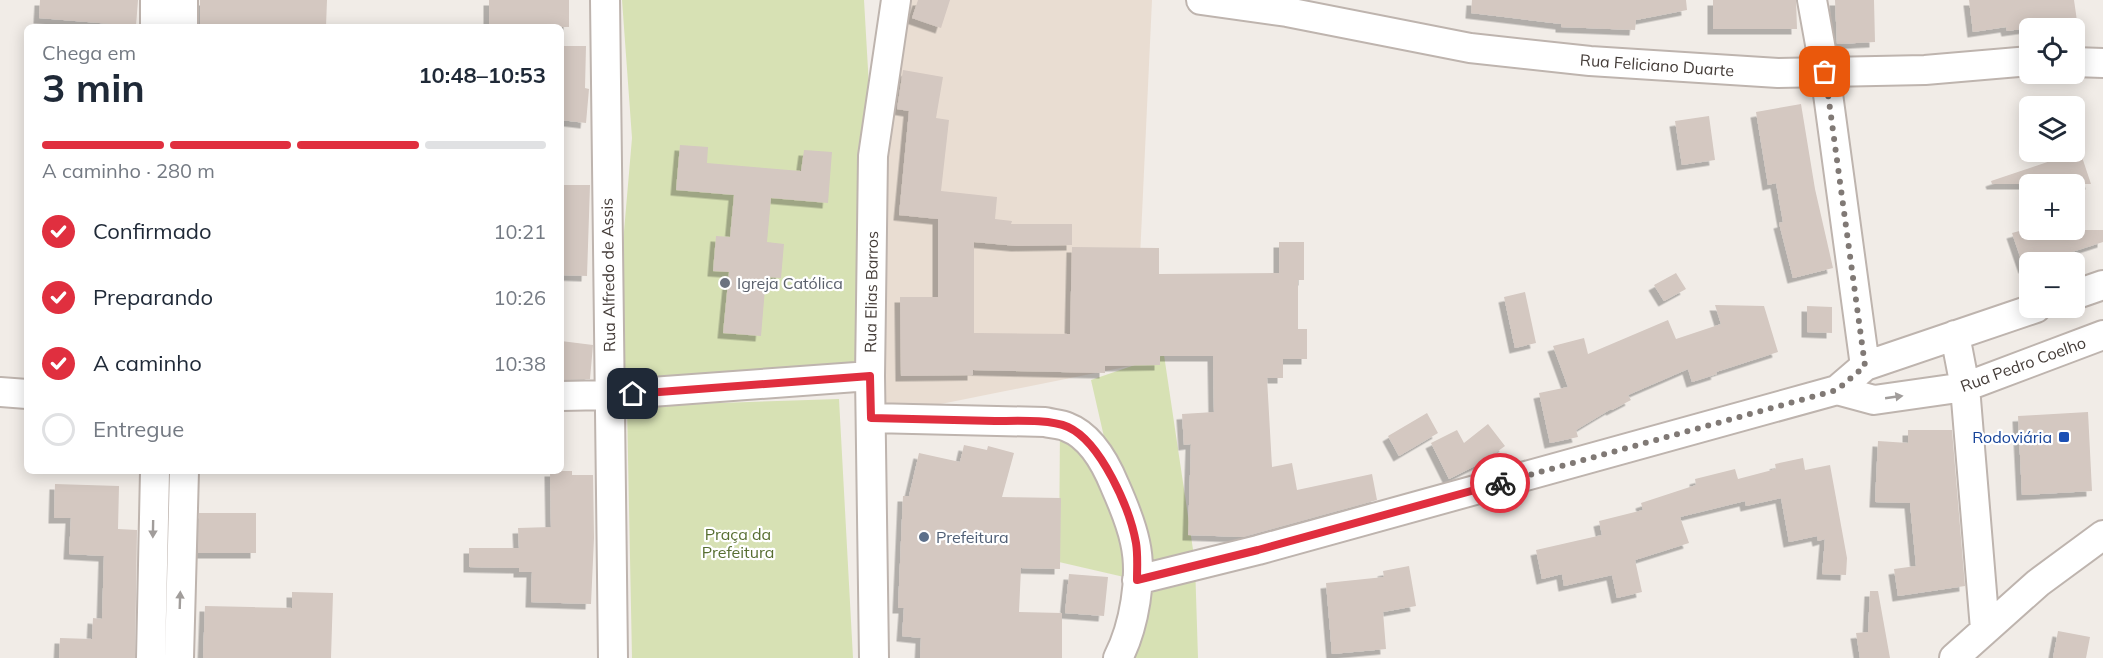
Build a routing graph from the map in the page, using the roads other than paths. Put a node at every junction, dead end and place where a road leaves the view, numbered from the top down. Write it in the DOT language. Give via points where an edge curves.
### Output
graph roads {
  1 [pos="155,0"];
  2 [pos="183,0"];
  3 [pos="604,0"];
  4 [pos="896,0"];
  5 [pos="1201,0"];
  6 [pos="1812,0"];
  7 [pos="1289,6"];
  8 [pos="155,24"];
  9 [pos="183,24"];
  10 [pos="2085,62"];
  11 [pos="2019,63"];
  12 [pos="2103,63"];
  13 [pos="1825,72"];
  14 [pos="2103,285"];
  15 [pos="2085,291"];
  16 [pos="2019,313"];
  17 [pos="1955,334"];
  18 [pos="2103,336"];
  19 [pos="1865,366"];
  20 [pos="870,376"];
  21 [pos="1965,387"];
  22 [pos="1837,390"];
  23 [pos="0,392"];
  24 [pos="24,394"];
  25 [pos="564,396"];
  26 [pos="610,396"];
  27 [pos="871,418"];
  28 [pos="155,474"];
  29 [pos="184,474"];
  30 [pos="2103,535"];
  31 [pos="1137,580"];
  32 [pos="1985,629"];
  33 [pos="151,658"];
  34 [pos="179,658"];
  35 [pos="613,658"];
  36 [pos="874,658"];
  37 [pos="1118,658"];
  38 [pos="1954,658"];
  1 -- 8 [label="street"];
  2 -- 9 [label="street"];
  3 -- 26 [label="street, Rua Alfredo de Assis"];
  4 -- 20 [label="street, Rua Elias Barros" via="873,156"];
  5 -- 7 [label="street, Rua Feliciano Duarte"];
  6 -- 13 [label="street"];
  7 -- 13 [label="street, Rua Feliciano Duarte" via="1470,48 1590,61"];
  10 -- 12 [label="street"];
  11 -- 13 [label="street, Rua Feliciano Duarte"];
  13 -- 19 [label="street"];
  14 -- 15 [label="street"];
  16 -- 17 [label="street"];
  17 -- 19 [label="street"];
  17 -- 21 [label="street"];
  18 -- 21 [label="street, Rua Pedro Coelho"];
  19 -- 22 [label="street"];
  20 -- 26 [label="street"];
  20 -- 27 [label="street, Rua Elias Barros"];
  22 -- 21 [label="street, Rua Pedro Coelho, one-way" via="1874,400"];
  21 -- 32 [label="street"];
  22 -- 31 [label="street"];
  23 -- 24 [label="street"];
  25 -- 26 [label="street"];
  26 -- 35 [label="street, Rua Alfredo de Assis"];
  27 -- 31 [label="street" via="1024,421 1067,427 1099,454 1111,476 1136,543"];
  27 -- 36 [label="street, Rua Elias Barros"];
  28 -- 33 [label="street, one-way"];
  34 -- 29 [label="street, one-way"];
  30 -- 32 [label="street"];
  31 -- 37 [label="street" via="1134,611"];
  32 -- 38 [label="street"];
}
